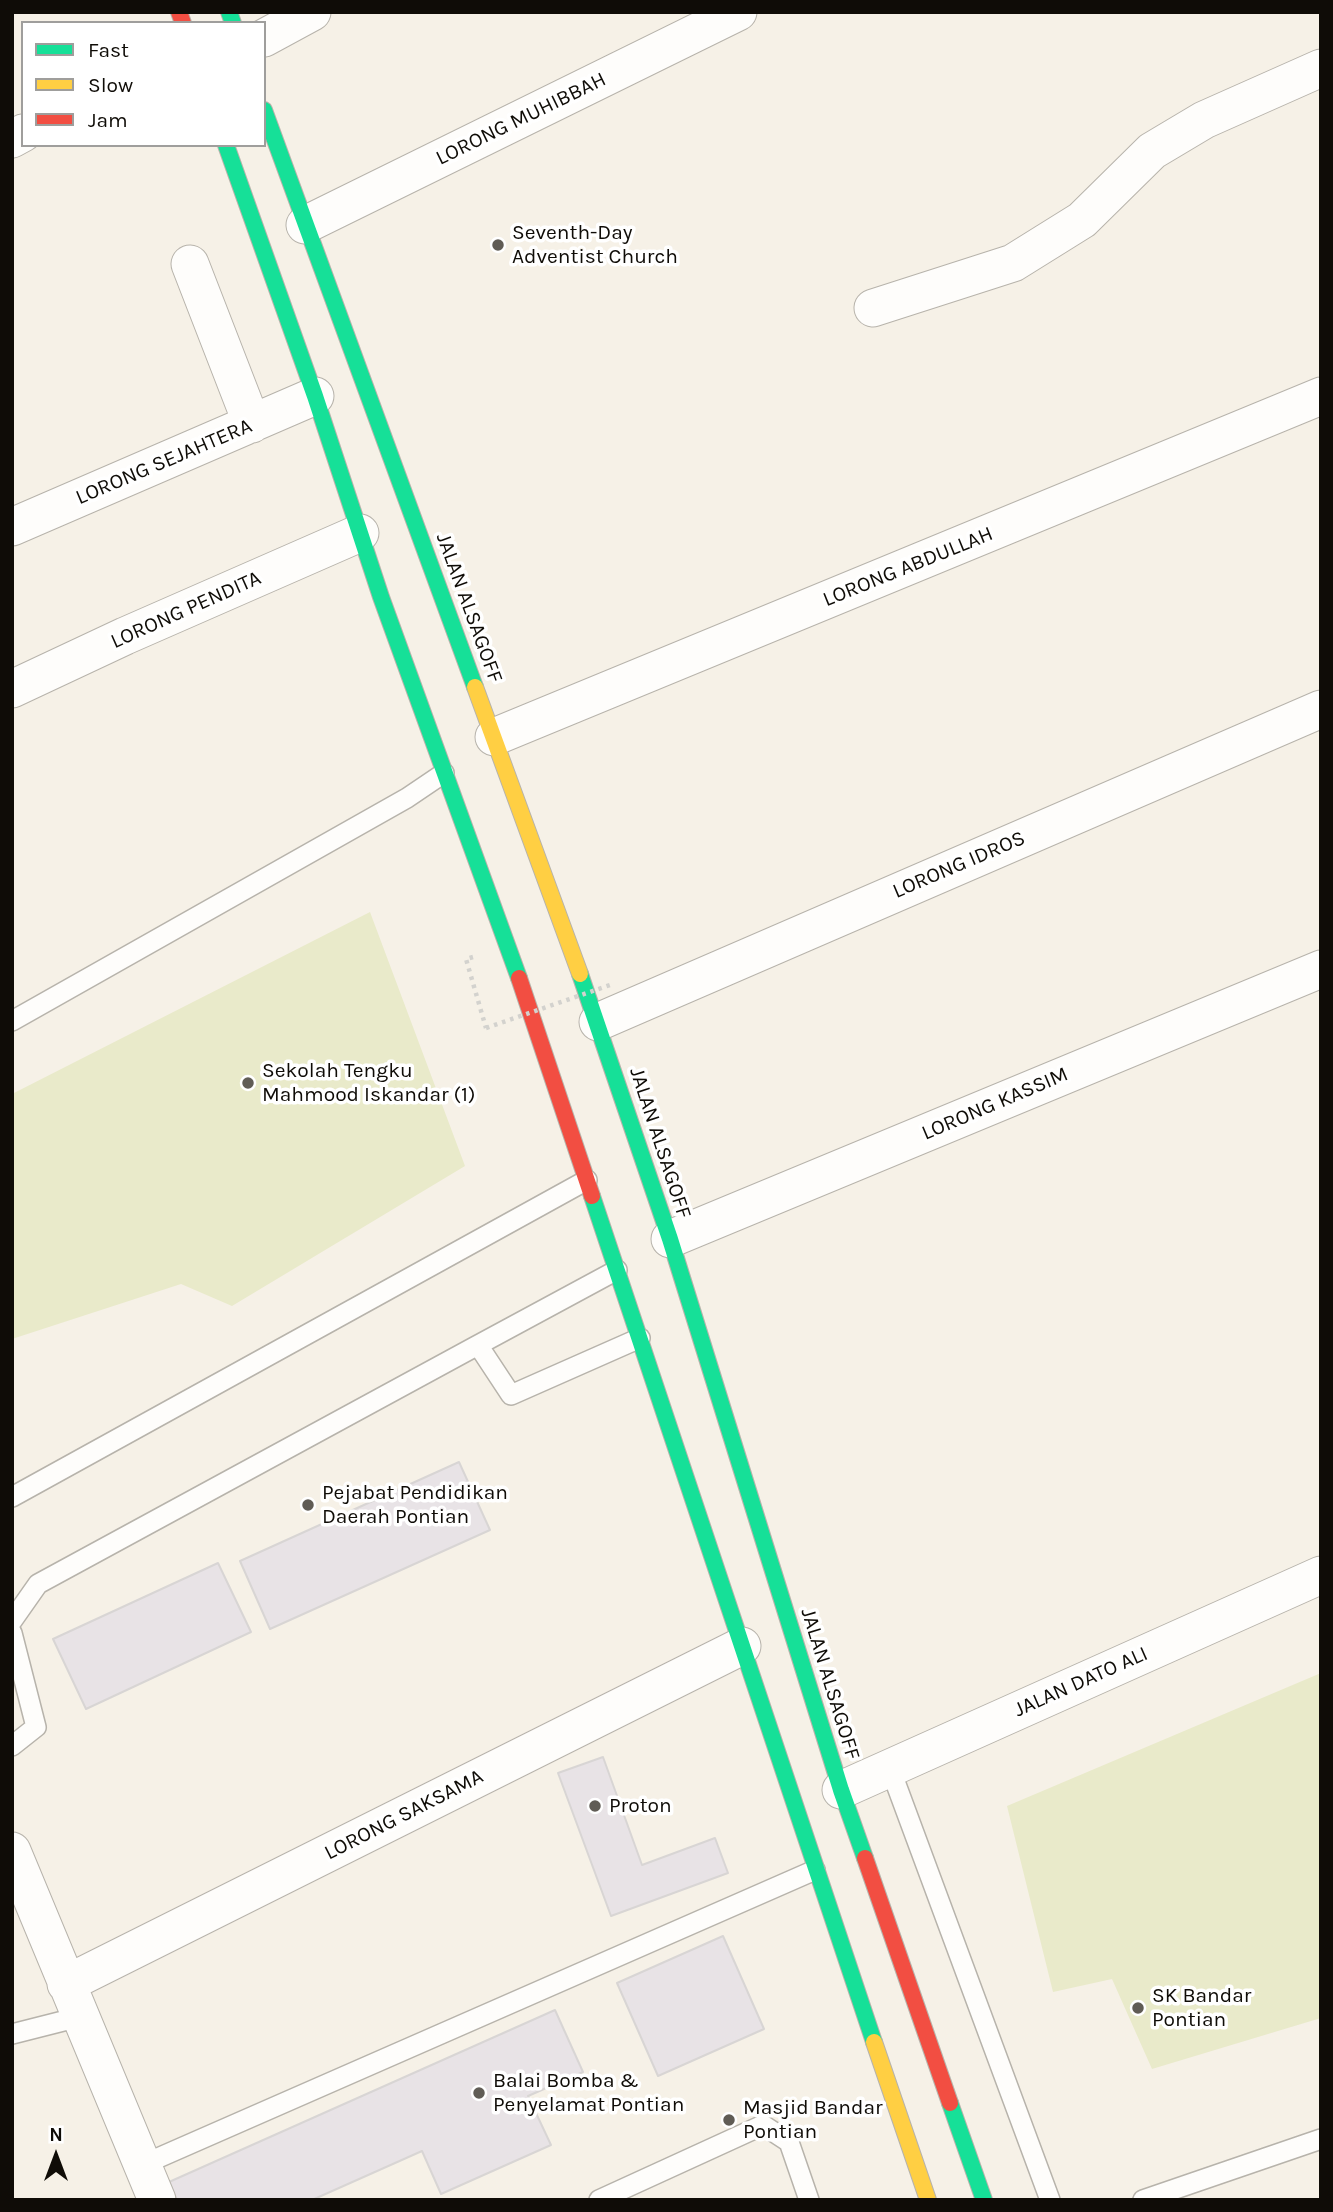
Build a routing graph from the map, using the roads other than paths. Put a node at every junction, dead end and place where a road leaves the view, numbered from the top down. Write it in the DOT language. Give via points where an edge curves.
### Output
graph roads {
  1 [pos="313,12"];
  2 [pos="738,12"];
  3 [pos="266,37"];
  4 [pos="1321,68"];
  5 [pos="266,116"];
  6 [pos="227,147"];
  7 [pos="305,225"];
  8 [pos="190,264"];
  9 [pos="873,307"];
  10 [pos="316,396"];
  11 [pos="1321,396"];
  12 [pos="252,424"];
  13 [pos="12,527"];
  14 [pos="360,533"];
  15 [pos="12,689"];
  16 [pos="1321,709"];
  17 [pos="495,737"];
  18 [pos="444,773"];
  19 [pos="1321,969"];
  20 [pos="12,1021"];
  21 [pos="598,1022"];
  22 [pos="587,1180"];
  23 [pos="670,1238"];
  24 [pos="617,1270"];
  25 [pos="640,1338"];
  26 [pos="478,1345"];
  27 [pos="12,1497"];
  28 [pos="1321,1575"];
  29 [pos="12,1621"];
  30 [pos="12,1633"];
  31 [pos="742,1646"];
  32 [pos="12,1745"];
  33 [pos="890,1768"];
  34 [pos="841,1790"];
  35 [pos="12,1851"];
  36 [pos="815,1870"];
  37 [pos="73,2000"];
  38 [pos="12,2034"];
  39 [pos="1321,2139"];
  40 [pos="142,2165"];
  41 [pos="156,2200"];
  42 [pos="599,2200"];
  43 [pos="809,2200"];
  44 [pos="928,2200"];
  45 [pos="984,2200"];
  46 [pos="1050,2200"];
  47 [pos="1143,2200"];
  1 -- 3 [label="street"];
  2 -- 7 [label="street, LORONG MUHIBBAH"];
  4 -- 9 [label="street" via="1204,120 1152,151 1082,220 1013,263"];
  5 -- 7 [label="highway, JALAN ALSAGOFF"];
  6 -- 10 [label="highway"];
  7 -- 17 [label="highway, JALAN ALSAGOFF"];
  8 -- 12 [label="street"];
  10 -- 12 [label="street, LORONG SEJAHTERA"];
  10 -- 14 [label="highway"];
  11 -- 17 [label="street, LORONG ABDULLAH"];
  12 -- 13 [label="street, LORONG SEJAHTERA"];
  14 -- 15 [label="street, LORONG PENDITA"];
  14 -- 18 [label="highway"];
  16 -- 21 [label="street, LORONG IDROS"];
  17 -- 21 [label="highway, JALAN ALSAGOFF"];
  18 -- 20 [label="lane"];
  18 -- 22 [label="highway" via="509,946"];
  19 -- 23 [label="street, LORONG KASSIM"];
  21 -- 23 [label="highway, JALAN ALSAGOFF"];
  22 -- 24 [label="highway"];
  22 -- 27 [label="lane"];
  23 -- 34 [label="highway, JALAN ALSAGOFF"];
  24 -- 25 [label="highway"];
  24 -- 26 [label="lane"];
  25 -- 26 [label="lane" via="511,1395"];
  25 -- 31 [label="highway"];
  26 -- 29 [label="lane" via="38,1584"];
  28 -- 33 [label="street, JALAN DATO ALI"];
  30 -- 32 [label="lane" via="36,1727"];
  31 -- 36 [label="highway"];
  31 -- 37 [label="street, LORONG SAKSAMA"];
  33 -- 34 [label="street, JALAN DATO ALI"];
  33 -- 46 [label="lane"];
  34 -- 45 [label="highway, JALAN ALSAGOFF" via="892,1952"];
  35 -- 37 [label="street"];
  36 -- 40 [label="lane"];
  36 -- 44 [label="highway" via="856,1966"];
  37 -- 38 [label="lane"];
  37 -- 40 [label="street"];
  39 -- 47 [label="lane"];
  40 -- 41 [label="street"];
  42 -- 43 [label="lane" via="763,2125 789,2142"];
}
